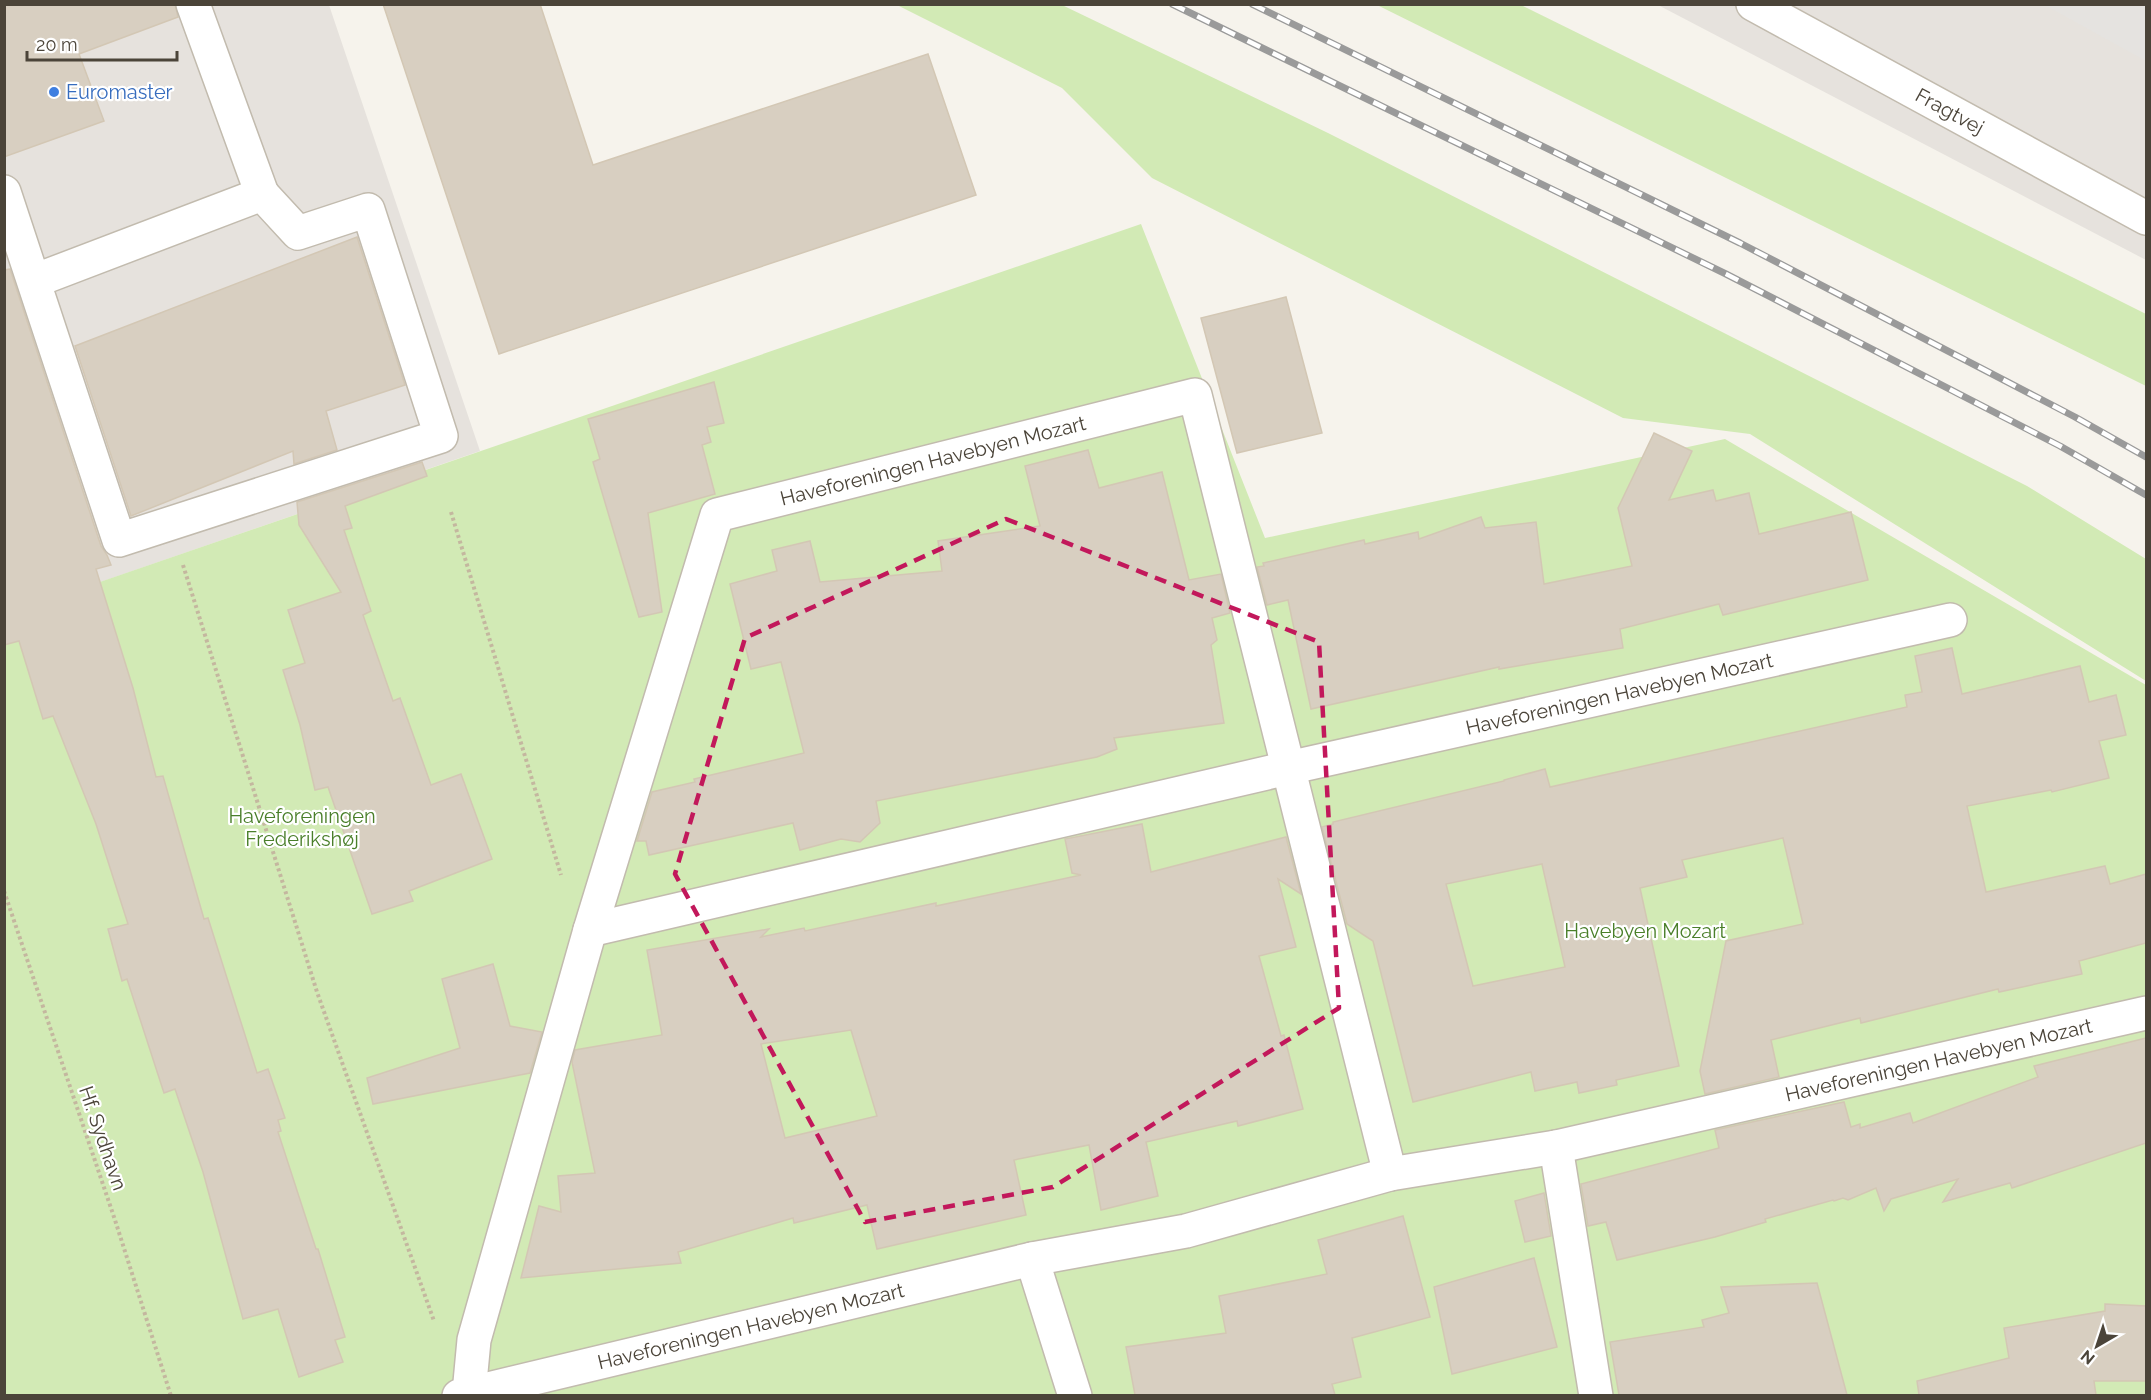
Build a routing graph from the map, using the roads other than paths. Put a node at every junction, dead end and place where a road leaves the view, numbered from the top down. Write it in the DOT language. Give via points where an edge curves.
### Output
graph roads {
  1 [pos="193,4"];
  2 [pos="1753,4"];
  3 [pos="4,192"];
  4 [pos="262,194"];
  5 [pos="2146,218"];
  6 [pos="34,281"];
  7 [pos="1950,620"];
  8 [pos="1288,768"];
  9 [pos="590,930"];
  10 [pos="2146,1013"];
  11 [pos="1556,1147"];
  12 [pos="1390,1174"];
  13 [pos="1032,1259"];
  14 [pos="464,1394"];
  15 [pos="1076,1395"];
  16 [pos="1596,1395"];
  1 -- 4 [label="street"];
  2 -- 5 [label="street, Fragtvej"];
  3 -- 6 [label="street"];
  4 -- 6 [label="street"];
  4 -- 6 [label="street" via="298,233 368,210 441,436 120,540"];
  7 -- 8 [label="street, Haveforeningen Havebyen Mozart"];
  8 -- 9 [label="street, Haveforeningen Havebyen Mozart"];
  8 -- 9 [label="street, Haveforeningen Havebyen Mozart" via="1195,395 717,516"];
  8 -- 12 [label="street, Haveforeningen Havebyen Mozart"];
  9 -- 14 [label="street, Haveforeningen Havebyen Mozart" via="474,1340"];
  10 -- 11 [label="street, Haveforeningen Havebyen Mozart"];
  11 -- 12 [label="street, Haveforeningen Havebyen Mozart"];
  11 -- 16 [label="street"];
  12 -- 13 [label="street, Haveforeningen Havebyen Mozart" via="1186,1231"];
  13 -- 14 [label="street, Haveforeningen Havebyen Mozart"];
  13 -- 15 [label="street"];
}
